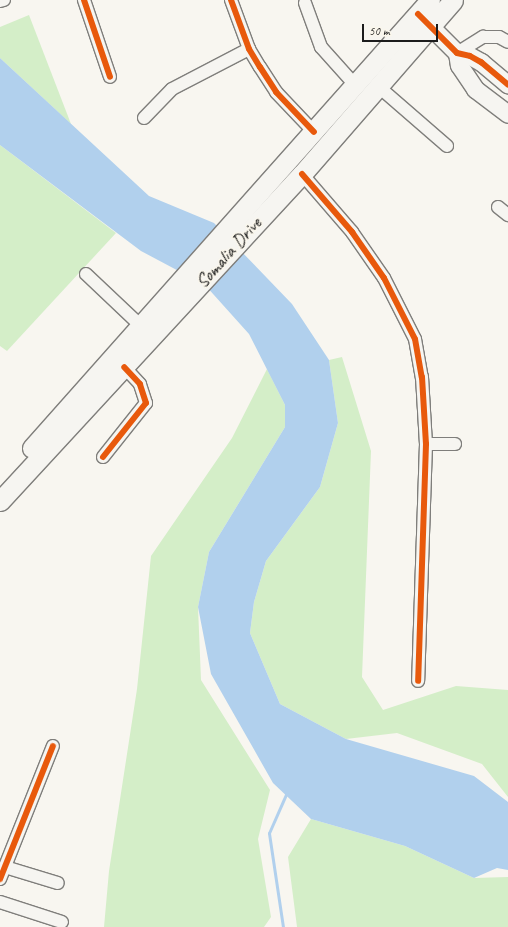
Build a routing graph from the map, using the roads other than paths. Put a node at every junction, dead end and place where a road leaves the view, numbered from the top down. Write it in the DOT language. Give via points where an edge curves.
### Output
graph roads {
  1 [pos="4,0"];
  2 [pos="84,0"];
  3 [pos="231,0"];
  4 [pos="430,0"];
  5 [pos="453,0"];
  6 [pos="0,2"];
  7 [pos="305,3"];
  8 [pos="424,20"];
  9 [pos="508,42"];
  10 [pos="249,49"];
  11 [pos="457,53"];
  12 [pos="110,77"];
  13 [pos="508,85"];
  14 [pos="356,86"];
  15 [pos="379,86"];
  16 [pos="508,114"];
  17 [pos="144,118"];
  18 [pos="314,132"];
  19 [pos="447,146"];
  20 [pos="302,174"];
  21 [pos="498,207"];
  22 [pos="508,215"];
  23 [pos="240,227"];
  24 [pos="86,274"];
  25 [pos="183,291"];
  26 [pos="140,325"];
  27 [pos="124,367"];
  28 [pos="426,444"];
  29 [pos="455,444"];
  30 [pos="103,457"];
  31 [pos="0,485"];
  32 [pos="0,501"];
  33 [pos="418,681"];
  34 [pos="53,746"];
  35 [pos="5,867"];
  36 [pos="0,879"];
  37 [pos="58,883"];
  38 [pos="0,902"];
  39 [pos="62,922"];
  1 -- 6 [label="street"];
  2 -- 12 [label="street"];
  3 -- 10 [label="street"];
  4 -- 8 [label="main road, Somalia Drive"];
  5 -- 8 [label="main road, Somalia Drive"];
  7 -- 14 [label="street" via="321,47"];
  8 -- 11 [label="street"];
  8 -- 14 [label="main road, Somalia Drive"];
  8 -- 15 [label="main road, Somalia Drive"];
  9 -- 11 [label="street" via="499,37 483,37"];
  10 -- 17 [label="street" via="172,89"];
  10 -- 18 [label="street" via="276,92"];
  11 -- 13 [label="street" via="481,62"];
  11 -- 16 [label="street" via="459,65 475,89"];
  14 -- 18 [label="main road, Somalia Drive"];
  15 -- 19 [label="street"];
  15 -- 20 [label="main road, Somalia Drive"];
  18 -- 23 [label="main road, Somalia Drive"];
  20 -- 23 [label="main road, Somalia Drive"];
  20 -- 28 [label="street" via="352,232 403,310 415,339 420,362"];
  21 -- 22 [label="street"];
  23 -- 25 [label="main road, Somalia Drive"];
  24 -- 26 [label="street"];
  25 -- 26 [label="main road, Somalia Drive"];
  25 -- 27 [label="main road, Somalia Drive"];
  26 -- 31 [label="main road, Somalia Drive"];
  27 -- 30 [label="street" via="140,384 146,403"];
  27 -- 32 [label="main road, Somalia Drive"];
  28 -- 29 [label="street"];
  28 -- 33 [label="street"];
  34 -- 35 [label="street"];
  35 -- 36 [label="street"];
  35 -- 37 [label="street"];
  38 -- 39 [label="street"];
}
